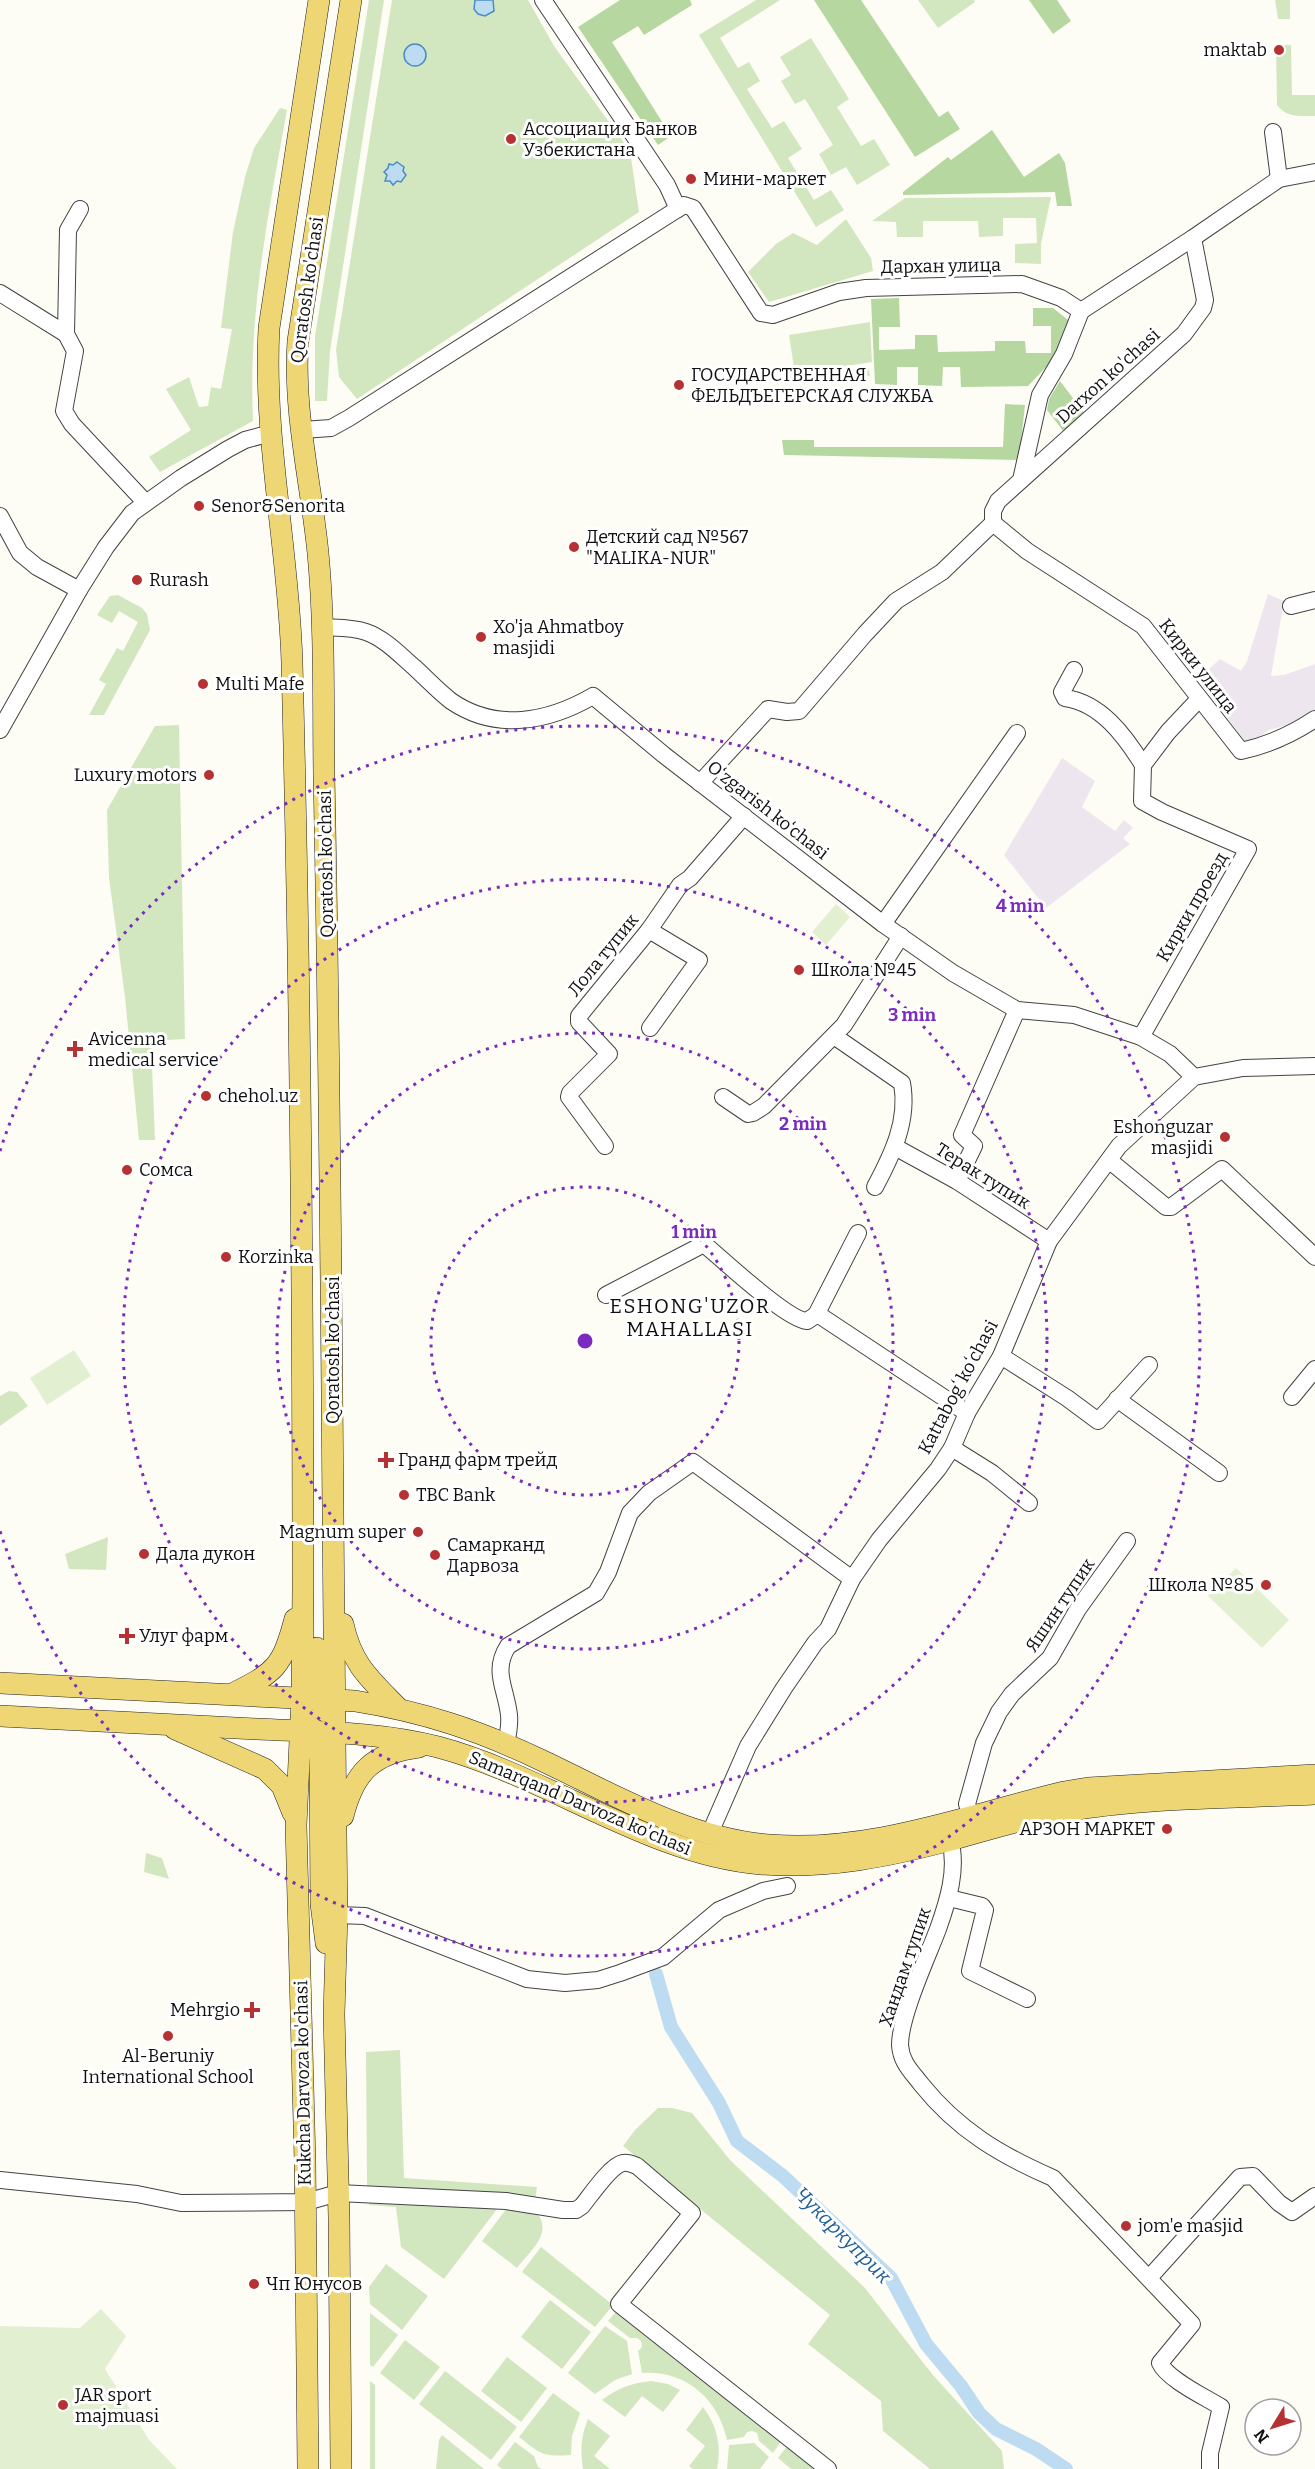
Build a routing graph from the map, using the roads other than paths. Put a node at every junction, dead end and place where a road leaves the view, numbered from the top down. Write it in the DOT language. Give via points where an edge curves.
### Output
graph roads {
  1 [pos="319,0"];
  2 [pos="351,0"];
  3 [pos="543,0"];
  4 [pos="1274,132"];
  5 [pos="297,139"];
  6 [pos="328,145"];
  7 [pos="1315,172"];
  8 [pos="1279,178"];
  9 [pos="678,208"];
  10 [pos="80,209"];
  11 [pos="1192,238"];
  12 [pos="0,293"];
  13 [pos="1081,311"];
  14 [pos="66,334"];
  15 [pos="302,430"];
  16 [pos="271,433"];
  17 [pos="1021,480"];
  18 [pos="145,502"];
  19 [pos="0,516"];
  20 [pos="993,523"];
  21 [pos="79,590"];
  22 [pos="1315,600"];
  23 [pos="1291,606"];
  24 [pos="321,627"];
  25 [pos="291,632"];
  26 [pos="1074,670"];
  27 [pos="1199,699"];
  28 [pos="1315,719"];
  29 [pos="0,730"];
  30 [pos="1017,733"];
  31 [pos="1143,765"];
  32 [pos="700,783"];
  33 [pos="744,816"];
  34 [pos="883,924"];
  35 [pos="649,930"];
  36 [pos="901,936"];
  37 [pos="1017,1010"];
  38 [pos="650,1028"];
  39 [pos="834,1036"];
  40 [pos="1141,1037"];
  41 [pos="1315,1066"];
  42 [pos="1194,1077"];
  43 [pos="723,1097"];
  44 [pos="605,1146"];
  45 [pos="895,1147"];
  46 [pos="1110,1161"];
  47 [pos="957,1181"];
  48 [pos="875,1187"];
  49 [pos="858,1233"];
  50 [pos="1048,1241"];
  51 [pos="1315,1257"];
  52 [pos="606,1295"];
  53 [pos="816,1315"];
  54 [pos="1001,1356"];
  55 [pos="1149,1365"];
  56 [pos="1315,1369"];
  57 [pos="1292,1396"];
  58 [pos="1117,1399"];
  59 [pos="967,1413"];
  60 [pos="952,1448"];
  61 [pos="303,1453"];
  62 [pos="1219,1473"];
  63 [pos="1029,1503"];
  64 [pos="1127,1541"];
  65 [pos="852,1579"];
  66 [pos="303,1590"];
  67 [pos="335,1591"];
  68 [pos="0,1683"];
  69 [pos="230,1695"];
  70 [pos="319,1699"];
  71 [pos="398,1708"];
  72 [pos="0,1716"];
  73 [pos="163,1724"];
  74 [pos="306,1731"];
  75 [pos="336,1733"];
  76 [pos="506,1744"];
  77 [pos="438,1747"];
  78 [pos="540,1759"];
  79 [pos="1315,1775"];
  80 [pos="530,1780"];
  81 [pos="1150,1793"];
  82 [pos="1315,1794"];
  83 [pos="971,1816"];
  84 [pos="296,1825"];
  85 [pos="710,1833"];
  86 [pos="337,1840"];
  87 [pos="950,1840"];
  88 [pos="787,1886"];
  89 [pos="949,1898"];
  90 [pos="337,1915"];
  91 [pos="1027,1999"];
  92 [pos="334,2014"];
  93 [pos="0,2180"];
  94 [pos="338,2193"];
  95 [pos="1315,2196"];
  96 [pos="306,2202"];
  97 [pos="1149,2278"];
  98 [pos="308,2469"];
  99 [pos="341,2469"];
  100 [pos="828,2469"];
  101 [pos="1210,2469"];
  1 -- 5 [label="main road, Qoratosh ko'chasi"];
  2 -- 6 [label="main road, Qoratosh ko'chasi"];
  3 -- 9 [label="street" via="667,185"];
  4 -- 8 [label="street"];
  5 -- 6 [label="main road"];
  5 -- 16 [label="main road, Qoratosh ko'chasi" via="269,328 267,395"];
  6 -- 15 [label="main road, Qoratosh ko'chasi" via="298,341 297,387"];
  7 -- 8 [label="street"];
  8 -- 11 [label="street"];
  9 -- 13 [label="street, Дархан улица" via="693,208 761,313 773,315 839,292 866,288 1022,284 1061,298"];
  9 -- 15 [label="street" via="349,418 331,428"];
  10 -- 14 [label="street" via="68,230"];
  11 -- 13 [label="street"];
  11 -- 17 [label="street, Darxon ko'chasi" via="1204,300 1198,315 1184,334"];
  12 -- 14 [label="street"];
  13 -- 17 [label="street" via="1064,354 1040,395"];
  14 -- 18 [label="street" via="75,351 63,411"];
  15 -- 16 [label="main road"];
  15 -- 24 [label="main road, Qoratosh ko'chasi" via="318,557"];
  16 -- 18 [label="street" via="228,448"];
  16 -- 25 [label="main road, Qoratosh ko'chasi"];
  17 -- 20 [label="street, Darxon ko'chasi" via="995,506"];
  18 -- 21 [label="street" via="118,531"];
  19 -- 21 [label="street" via="20,553"];
  20 -- 27 [label="street, Кирки улица" via="1027,551 1143,626"];
  20 -- 32 [label="street" via="942,572 896,601 799,711 768,709"];
  21 -- 29 [label="street"];
  22 -- 23 [label="street"];
  24 -- 25 [label="main road"];
  24 -- 32 [label="street, O‘zgarish ko‘chasi" via="368,632 451,700 491,719 545,717 593,696"];
  24 -- 67 [label="main road, Qoratosh ko'chasi"];
  25 -- 61 [label="main road, Qoratosh ko'chasi"];
  26 -- 31 [label="street" via="1062,692 1065,698 1098,710"];
  27 -- 28 [label="street, Кирки улица" via="1241,751 1266,746"];
  27 -- 31 [label="street"];
  30 -- 34 [label="street"];
  31 -- 40 [label="street, Кирки проезд" via="1142,801 1248,849"];
  32 -- 33 [label="street, O‘zgarish ko‘chasi"];
  33 -- 34 [label="street, O‘zgarish ko‘chasi"];
  33 -- 35 [label="street, Лола тупик" via="680,885"];
  34 -- 36 [label="street, O‘zgarish ko‘chasi"];
  35 -- 38 [label="street" via="699,960"];
  35 -- 44 [label="street, Лола тупик" via="578,1019 609,1054 569,1097"];
  36 -- 37 [label="street, O‘zgarish ko‘chasi" via="953,973"];
  36 -- 39 [label="street"];
  37 -- 40 [label="street, O‘zgarish ko‘chasi" via="1074,1015"];
  37 -- 47 [label="street" via="962,1135 974,1146"];
  39 -- 43 [label="street" via="753,1113 743,1112"];
  39 -- 45 [label="street" via="902,1083 901,1125"];
  40 -- 42 [label="street, O‘zgarish ko‘chasi" via="1170,1054"];
  41 -- 42 [label="street" via="1243,1068"];
  42 -- 46 [label="street, Kattabogʻ koʻchasi" via="1119,1146"];
  45 -- 47 [label="street, Терак тупик"];
  45 -- 48 [label="street"];
  46 -- 50 [label="street, Kattabogʻ koʻchasi"];
  46 -- 51 [label="street" via="1166,1207 1222,1169"];
  47 -- 50 [label="street, Терак тупик"];
  49 -- 53 [label="street"];
  50 -- 54 [label="street, Kattabogʻ koʻchasi"];
  52 -- 53 [label="street" via="704,1244 774,1303 801,1320"];
  53 -- 59 [label="street"];
  54 -- 58 [label="street" via="1098,1421"];
  54 -- 59 [label="street, Kattabogʻ koʻchasi"];
  55 -- 58 [label="street"];
  56 -- 57 [label="street"];
  58 -- 62 [label="street"];
  59 -- 60 [label="street, Kattabogʻ koʻchasi"];
  60 -- 63 [label="street"];
  60 -- 65 [label="street, Kattabogʻ koʻchasi"];
  61 -- 66 [label="main road, Qoratosh ko'chasi"];
  61 -- 70 [label="main road" via="316,1519"];
  64 -- 83 [label="street, Яшин тупик" via="1078,1609 1050,1658 1012,1694 990,1727 967,1804"];
  65 -- 76 [label="street" via="693,1462 649,1493 630,1513 596,1593 508,1646 502,1654 498,1669 510,1718"];
  65 -- 85 [label="street, Kattabogʻ koʻchasi" via="828,1629 748,1746"];
  66 -- 69 [label="main road" via="280,1662 261,1679"];
  66 -- 70 [label="main road, Qoratosh ko'chasi"];
  67 -- 70 [label="main road, Qoratosh ko'chasi"];
  67 -- 71 [label="main road" via="350,1652 364,1673"];
  68 -- 69 [label="main road, Samarqand Darvoza ko'chasi"];
  69 -- 70 [label="main road, Samarqand Darvoza ko'chasi"];
  70 -- 71 [label="main road, Samarqand Darvoza ko'chasi"];
  70 -- 74 [label="main road, Kukcha Darvoza ko'chasi"];
  70 -- 75 [label="main road, Qoratosh ko'chasi"];
  71 -- 76 [label="main road, Samarqand Darvoza ko'chasi" via="456,1724"];
  72 -- 73 [label="main road, Samarqand Darvoza ko'chasi"];
  73 -- 74 [label="main road, Samarqand Darvoza ko'chasi"];
  73 -- 84 [label="main road" via="272,1774 286,1793"];
  74 -- 75 [label="main road, Samarqand Darvoza ko'chasi"];
  74 -- 84 [label="main road, Kukcha Darvoza ko'chasi"];
  74 -- 92 [label="main road" via="320,1758 321,1904"];
  75 -- 77 [label="main road, Samarqand Darvoza ko'chasi"];
  75 -- 86 [label="main road, Kukcha Darvoza ko'chasi"];
  76 -- 78 [label="main road, Samarqand Darvoza ko'chasi"];
  77 -- 80 [label="main road, Samarqand Darvoza ko'chasi"];
  77 -- 86 [label="main road" via="395,1751 365,1768 348,1797"];
  78 -- 80 [label="main road" via="545,1775"];
  78 -- 85 [label="main road, Samarqand Darvoza ko'chasi" via="658,1816"];
  79 -- 81 [label="main road" via="1226,1781"];
  80 -- 87 [label="main road, Samarqand Darvoza ko'chasi" via="651,1835 747,1863 838,1863"];
  81 -- 82 [label="main road"];
  81 -- 83 [label="main road, Samarqand Darvoza ko'chasi" via="1064,1792"];
  81 -- 87 [label="main road, Samarqand Darvoza ko'chasi"];
  83 -- 85 [label="main road, Samarqand Darvoza ko'chasi" via="839,1845 769,1845"];
  84 -- 96 [label="main road, Kukcha Darvoza ko'chasi"];
  86 -- 90 [label="main road, Kukcha Darvoza ko'chasi"];
  87 -- 89 [label="street, Хандам тупик" via="953,1852"];
  88 -- 90 [label="street" via="763,1891 718,1910 663,1957 598,1980 573,1982 526,1978 365,1916"];
  89 -- 91 [label="street" via="985,1910 970,1971"];
  89 -- 97 [label="street, Хандам тупик" via="901,2028 902,2061 929,2095 984,2144 1053,2178"];
  90 -- 92 [label="main road, Kukcha Darvoza ko'chasi"];
  92 -- 94 [label="main road, Kukcha Darvoza ko'chasi"];
  93 -- 96 [label="street" via="181,2203"];
  94 -- 96 [label="street"];
  94 -- 99 [label="main road, Kukcha Darvoza ko'chasi"];
  94 -- 100 [label="street" via="506,2200 576,2210 620,2163 637,2166 693,2213 619,2304"];
  95 -- 97 [label="street" via="1292,2212 1252,2176 1240,2177"];
  96 -- 98 [label="main road, Kukcha Darvoza ko'chasi"];
  97 -- 101 [label="street, Хандам тупик" via="1192,2326 1160,2366 1221,2407"];
}
